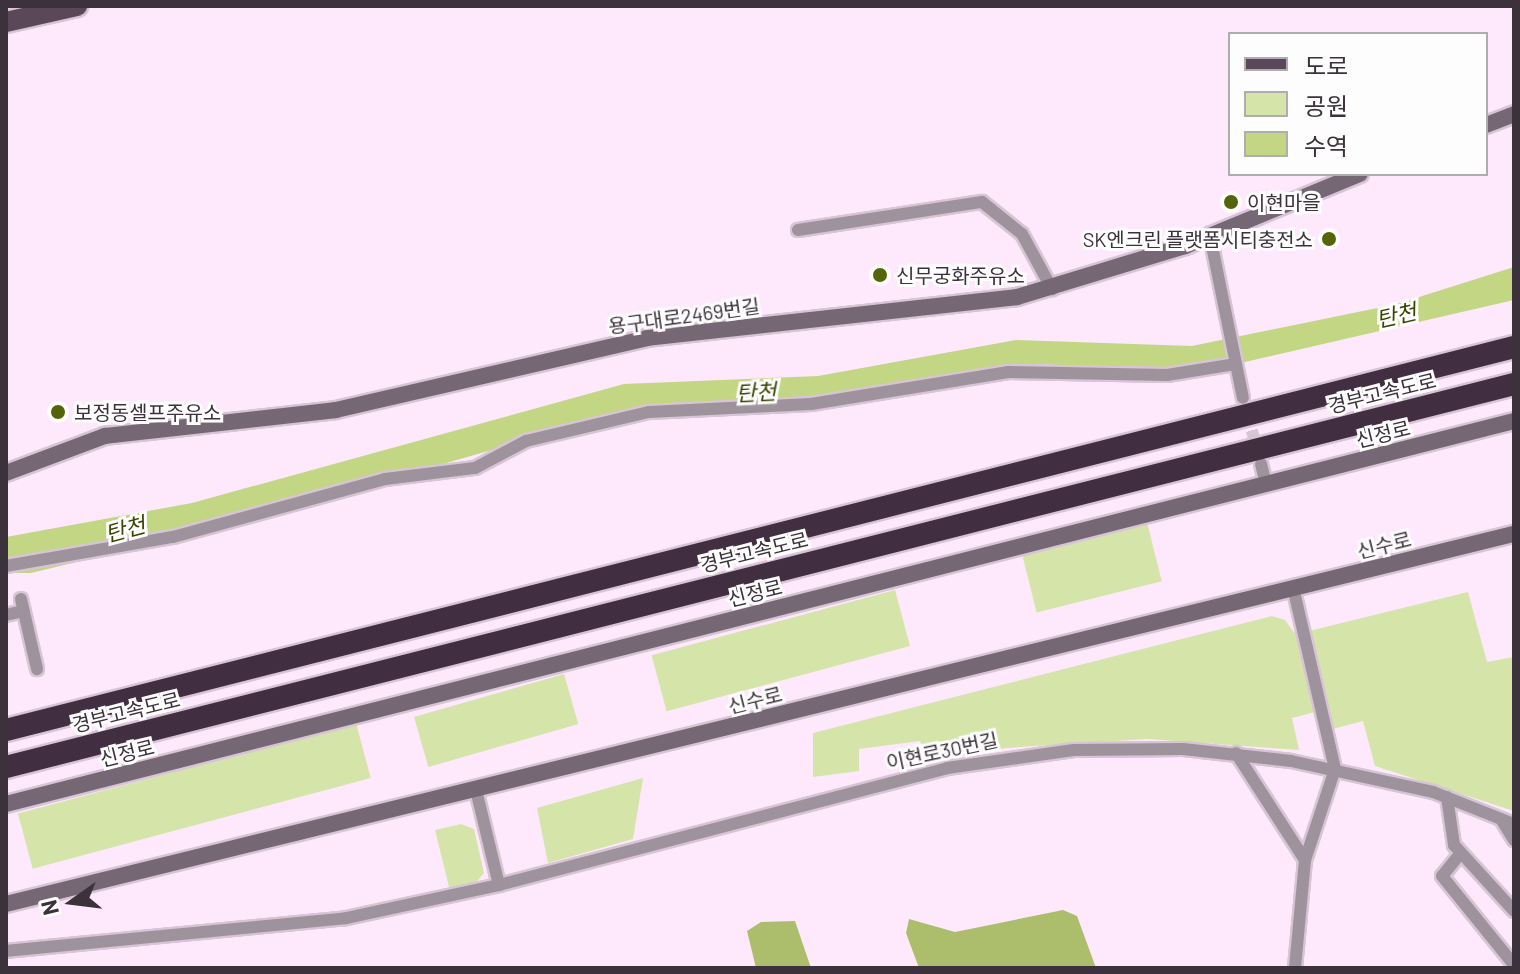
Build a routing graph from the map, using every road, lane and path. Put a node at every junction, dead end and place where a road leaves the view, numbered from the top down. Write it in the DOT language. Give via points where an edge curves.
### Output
graph roads {
  1 [pos="77,6"];
  2 [pos="6,22"];
  3 [pos="1514,114"];
  4 [pos="1488,124"];
  5 [pos="1355,176"];
  6 [pos="798,230"];
  7 [pos="1210,236"];
  8 [pos="1052,289"];
  9 [pos="1514,347"];
  10 [pos="1235,361"];
  11 [pos="1514,384"];
  12 [pos="1243,398"];
  13 [pos="1514,421"];
  14 [pos="1261,464"];
  15 [pos="6,473"];
  16 [pos="1266,484"];
  17 [pos="1514,534"];
  18 [pos="6,566"];
  19 [pos="1293,587"];
  20 [pos="6,615"];
  21 [pos="37,669"];
  22 [pos="6,730"];
  23 [pos="1236,753"];
  24 [pos="6,767"];
  25 [pos="1335,769"];
  26 [pos="476,790"];
  27 [pos="1447,797"];
  28 [pos="6,804"];
  29 [pos="1500,817"];
  30 [pos="1514,824"];
  31 [pos="1514,840"];
  32 [pos="1460,854"];
  33 [pos="1305,860"];
  34 [pos="499,885"];
  35 [pos="6,904"];
  36 [pos="1514,911"];
  37 [pos="6,951"];
  38 [pos="1514,965"];
  39 [pos="1295,968"];
  1 -- 2 [label="main road"];
  3 -- 4 [label="street"];
  5 -- 7 [label="street, 용구대로2469번길"];
  6 -- 8 [label="street" via="982,202 1022,234"];
  7 -- 8 [label="street, 용구대로2469번길"];
  7 -- 10 [label="street"];
  8 -- 15 [label="street, 용구대로2469번길" via="647,338 326,412 105,436"];
  9 -- 22 [label="highway, 경부고속도로"];
  10 -- 12 [label="street"];
  10 -- 18 [label="street" via="1156,375 1008,372 811,404 649,412 526,441 480,467 385,479 173,537"];
  11 -- 24 [label="highway, 경부고속도로"];
  13 -- 16 [label="street, 신정로"];
  14 -- 16 [label="street"];
  16 -- 28 [label="street, 신정로"];
  17 -- 19 [label="street, 신수로"];
  19 -- 25 [label="street"];
  19 -- 26 [label="street, 신수로"];
  20 -- 21 [label="street" via="22,605"];
  23 -- 25 [label="street, 이현로30번길"];
  23 -- 33 [label="street"];
  23 -- 34 [label="street, 이현로30번길" via="1129,748 974,762"];
  25 -- 27 [label="street, 이현로30번길"];
  25 -- 33 [label="street"];
  26 -- 34 [label="street"];
  26 -- 35 [label="street, 신수로"];
  27 -- 29 [label="street, 이현로30번길"];
  27 -- 32 [label="street" via="1449,825"];
  29 -- 30 [label="street, 이현로30번길"];
  29 -- 31 [label="street"];
  32 -- 36 [label="street"];
  32 -- 38 [label="street" via="1442,876"];
  33 -- 39 [label="street"];
  34 -- 37 [label="street, 이현로30번길" via="334,919"];
}
